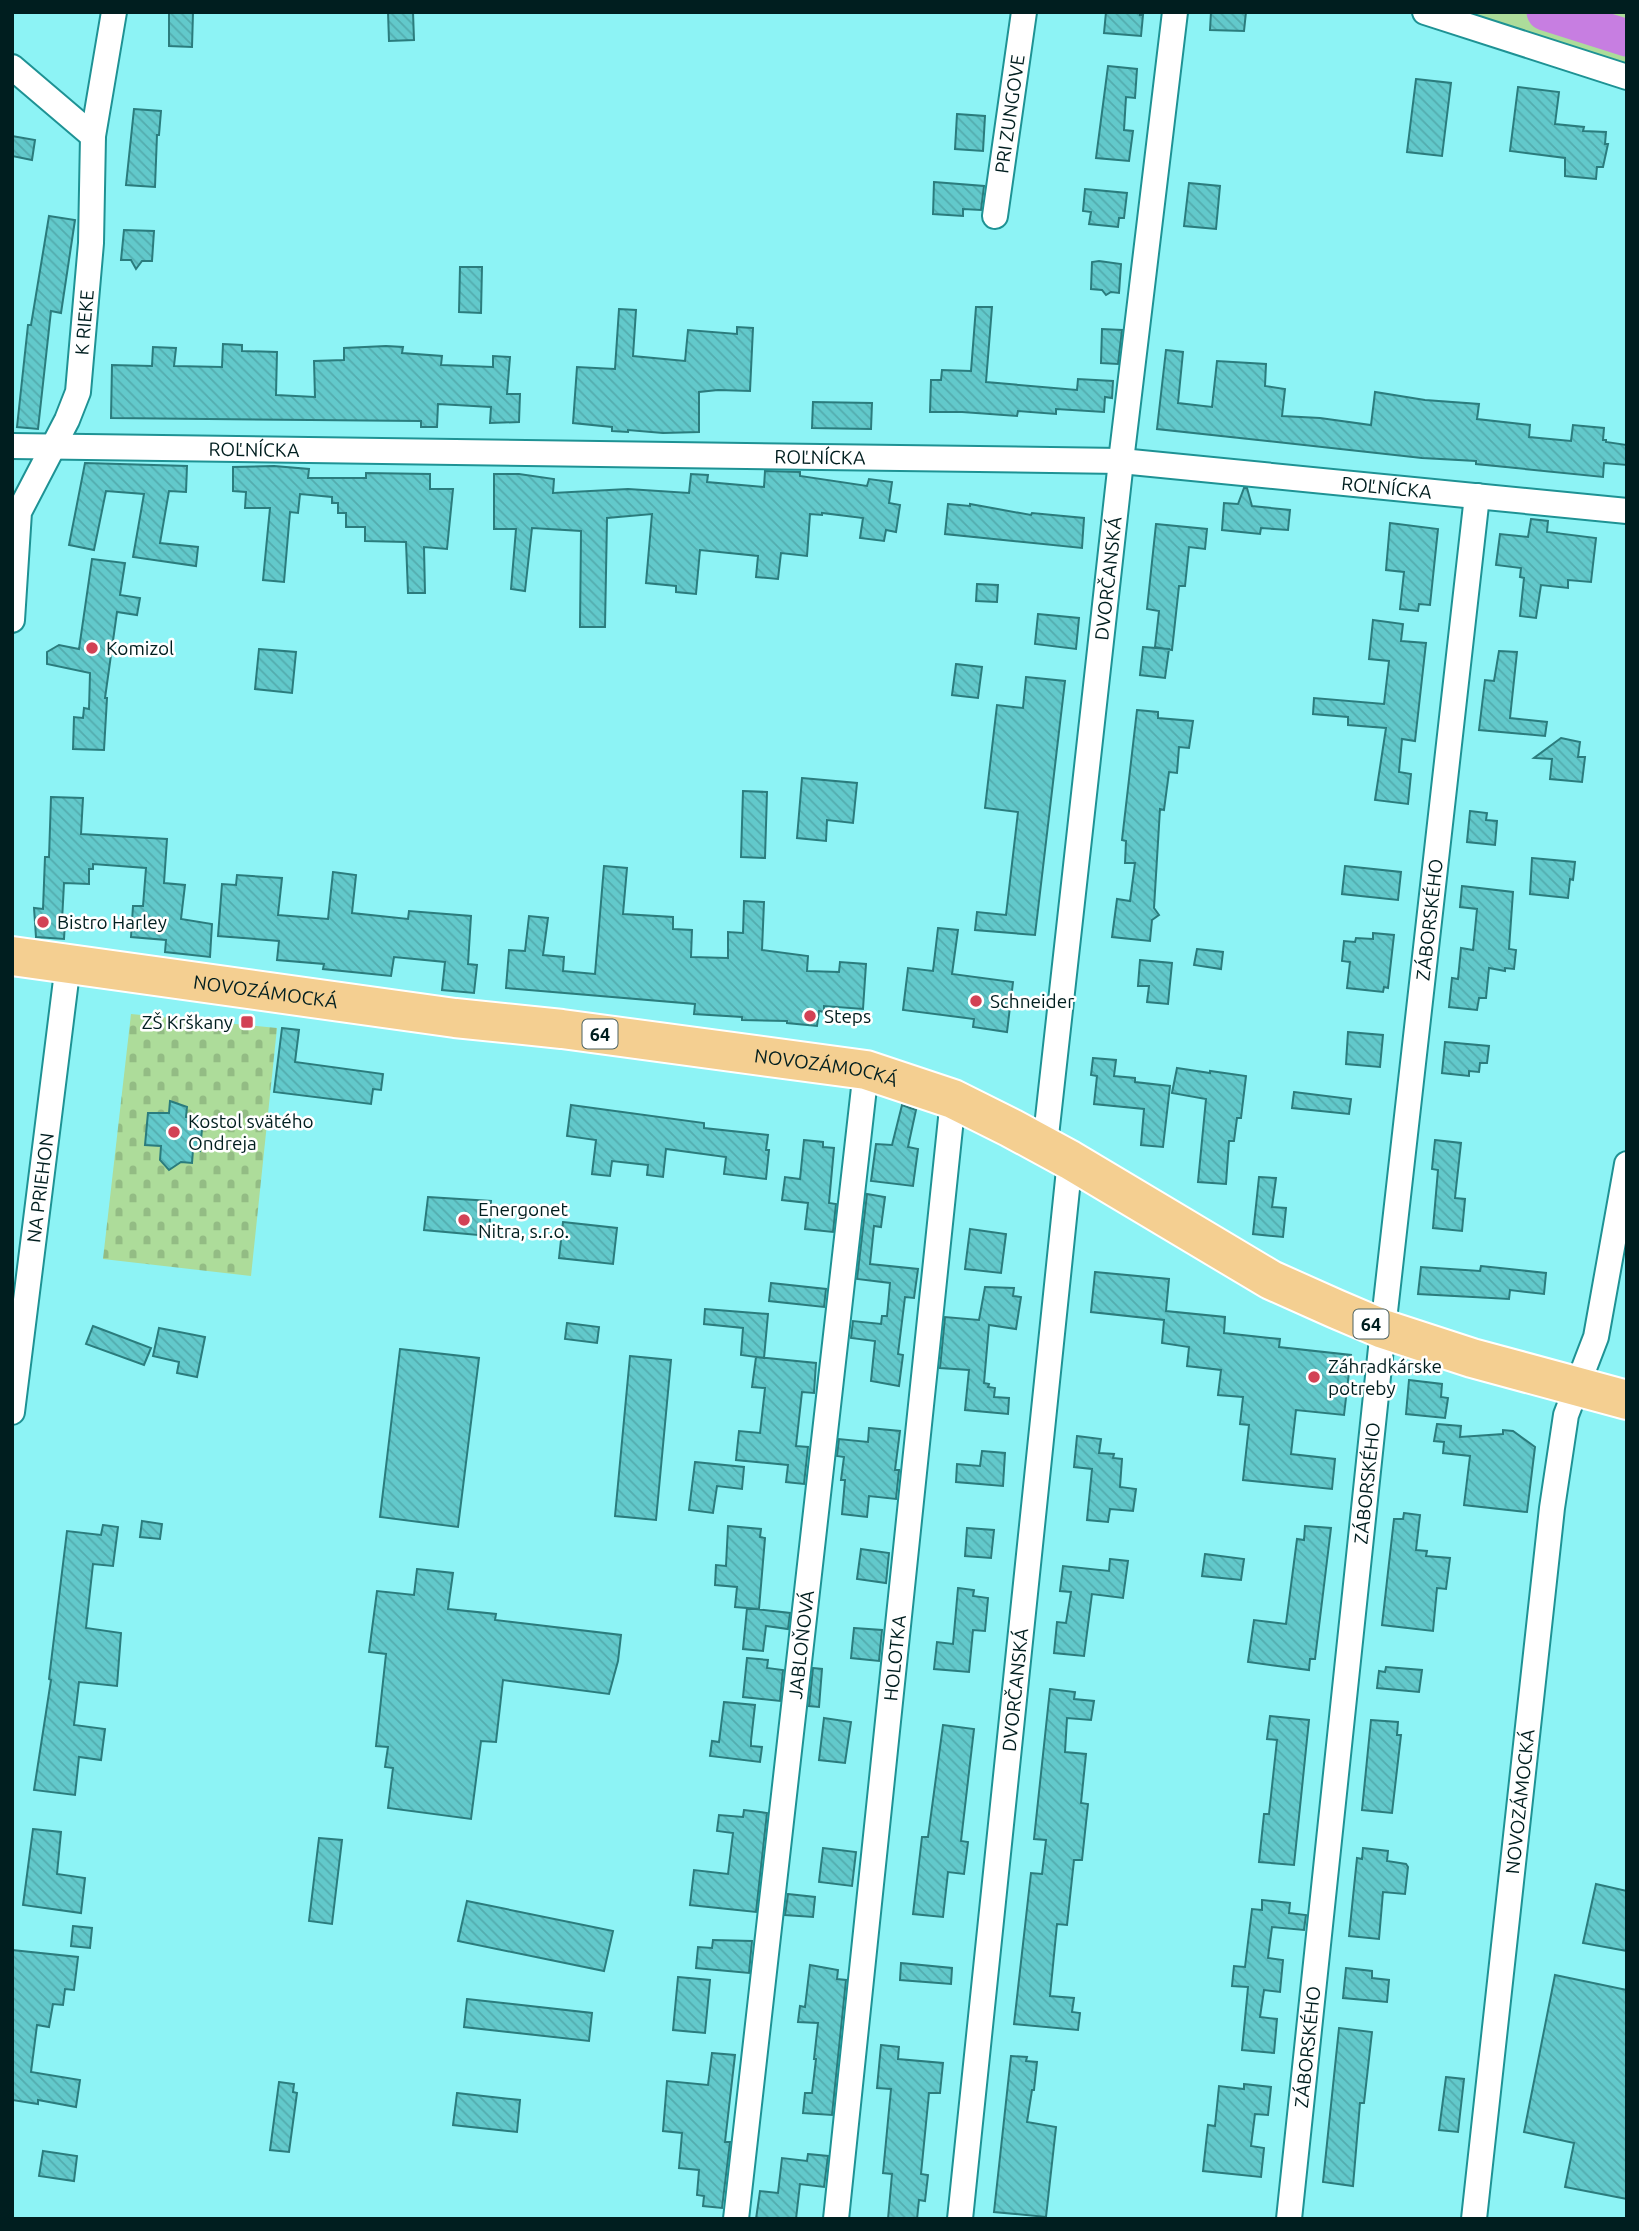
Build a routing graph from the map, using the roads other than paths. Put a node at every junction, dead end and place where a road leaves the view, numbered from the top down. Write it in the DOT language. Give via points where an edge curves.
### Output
graph roads {
  1 [pos="114,12"];
  2 [pos="1024,12"];
  3 [pos="1175,12"];
  4 [pos="1425,12"];
  5 [pos="12,67"];
  6 [pos="1627,77"];
  7 [pos="93,136"];
  8 [pos="995,216"];
  9 [pos="54,445"];
  10 [pos="12,446"];
  11 [pos="1121,461"];
  12 [pos="1477,496"];
  13 [pos="1627,512"];
  14 [pos="12,620"];
  15 [pos="12,956"];
  16 [pos="68,964"];
  17 [pos="866,1070"];
  18 [pos="953,1099"];
  19 [pos="1058,1152"];
  20 [pos="1627,1164"];
  21 [pos="1383,1329"];
  22 [pos="1577,1387"];
  23 [pos="1627,1400"];
  24 [pos="12,1412"];
  25 [pos="736,2219"];
  26 [pos="836,2219"];
  27 [pos="960,2219"];
  28 [pos="1289,2219"];
  29 [pos="1474,2219"];
  1 -- 7 [label="street, K RIEKE"];
  2 -- 8 [label="street, PRI ZUNGOVE"];
  3 -- 11 [label="street, DVORČANSKÁ"];
  4 -- 6 [label="street"];
  5 -- 7 [label="street"];
  7 -- 9 [label="street, K RIEKE" via="91,243 78,392"];
  9 -- 10 [label="street, ROĽNÍCKA"];
  9 -- 11 [label="street, ROĽNÍCKA"];
  9 -- 14 [label="street, K RIEKE" via="19,512"];
  11 -- 12 [label="street, ROĽNÍCKA"];
  11 -- 19 [label="street, DVORČANSKÁ"];
  12 -- 13 [label="street, ROĽNÍCKA"];
  12 -- 21 [label="street, ZÁBORSKÉHO"];
  15 -- 16 [label="main road, NOVOZÁMOCKÁ / 64"];
  16 -- 17 [label="main road, NOVOZÁMOCKÁ / 64"];
  16 -- 24 [label="street, NA PRIEHON"];
  17 -- 18 [label="main road, NOVOZÁMOCKÁ / 64"];
  17 -- 25 [label="street, JABLOŇOVÁ"];
  18 -- 19 [label="main road, NOVOZÁMOCKÁ / 64"];
  18 -- 26 [label="street, HOLOTKA"];
  19 -- 21 [label="main road, NOVOZÁMOCKÁ / 64" via="1271,1280"];
  19 -- 27 [label="street, DVORČANSKÁ"];
  20 -- 22 [label="street, NOVOZÁMOCKÁ" via="1596,1337"];
  21 -- 22 [label="main road, NOVOZÁMOCKÁ / 64"];
  21 -- 28 [label="street, ZÁBORSKÉHO"];
  22 -- 23 [label="main road, NOVOZÁMOCKÁ / 64"];
  22 -- 29 [label="street, NOVOZÁMOCKÁ" via="1566,1415 1552,1508"];
}
